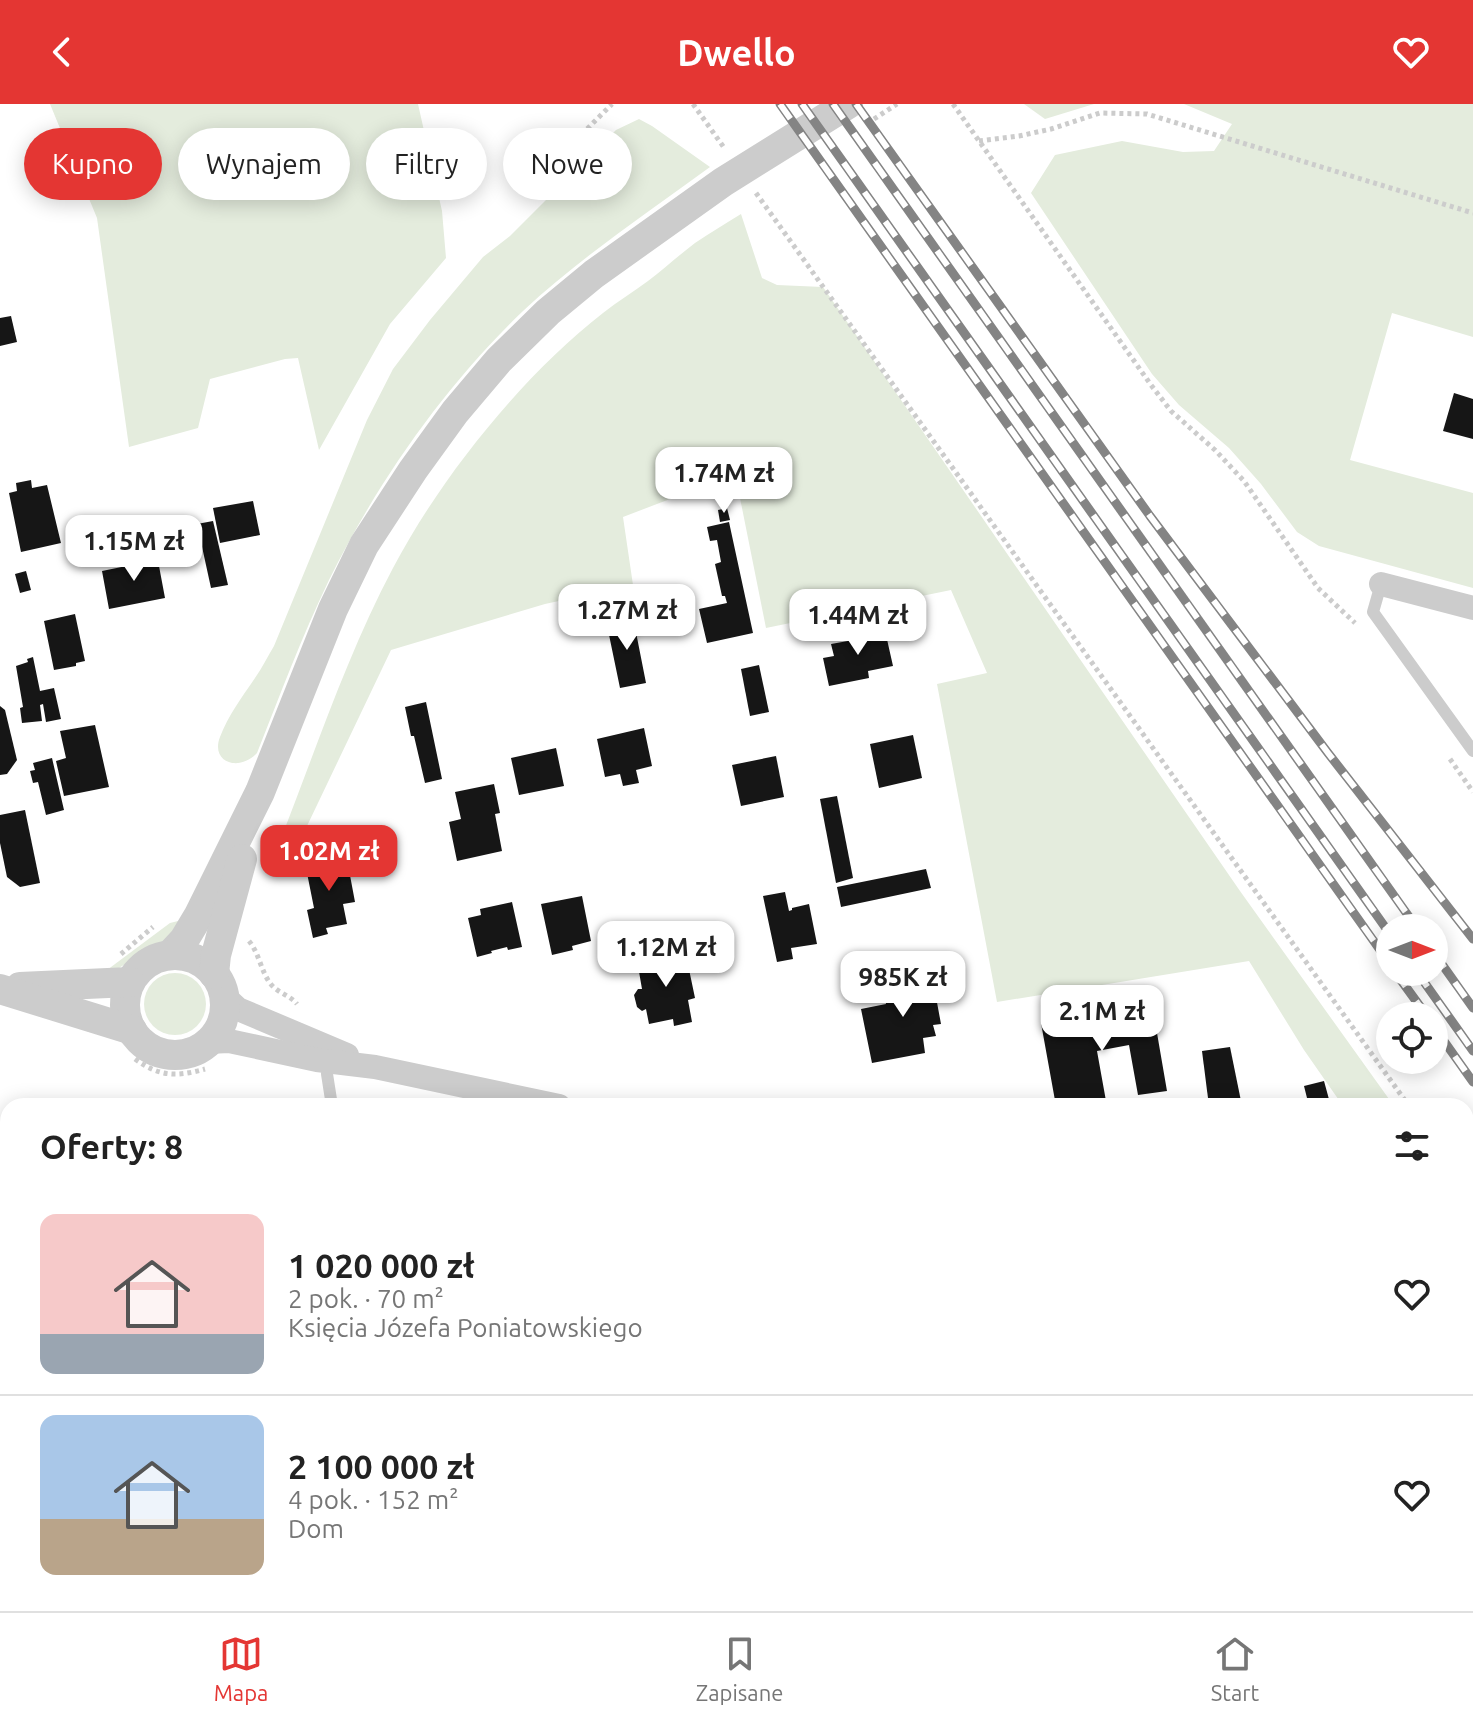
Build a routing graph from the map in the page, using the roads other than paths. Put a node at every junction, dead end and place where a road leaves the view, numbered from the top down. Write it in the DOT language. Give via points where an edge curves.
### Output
graph roads {
  1 [pos="848,104"];
  2 [pos="1381,584"];
  3 [pos="1473,608"];
  4 [pos="1473,751"];
  5 [pos="260,792"];
  6 [pos="170,955"];
  7 [pos="120,972"];
  8 [pos="219,985"];
  9 [pos="0,988"];
  10 [pos="132,1030"];
  11 [pos="208,1042"];
  12 [pos="332,1056"];
  13 [pos="331,1098"];
  14 [pos="502,1098"];
  1 -- 5 [label="street" via="726,167 548,312 499,360 455,412 364,545"];
  2 -- 3 [label="street"];
  2 -- 4 [label="lane" via="1373,612"];
  5 -- 6 [label="street" via="199,915"];
  5 -- 8 [label="street" via="216,955"];
  6 -- 7 [label="street" via="137,971"];
  6 -- 8 [label="street" via="206,965"];
  7 -- 9 [label="street"];
  7 -- 10 [label="street"];
  8 -- 11 [label="street" via="225,1009"];
  8 -- 12 [label="street" via="238,1009"];
  9 -- 10 [label="street"];
  10 -- 11 [label="street" via="161,1053 186,1053"];
  11 -- 12 [label="street"];
  12 -- 13 [label="lane" via="327,1074"];
  12 -- 14 [label="street"];
}
